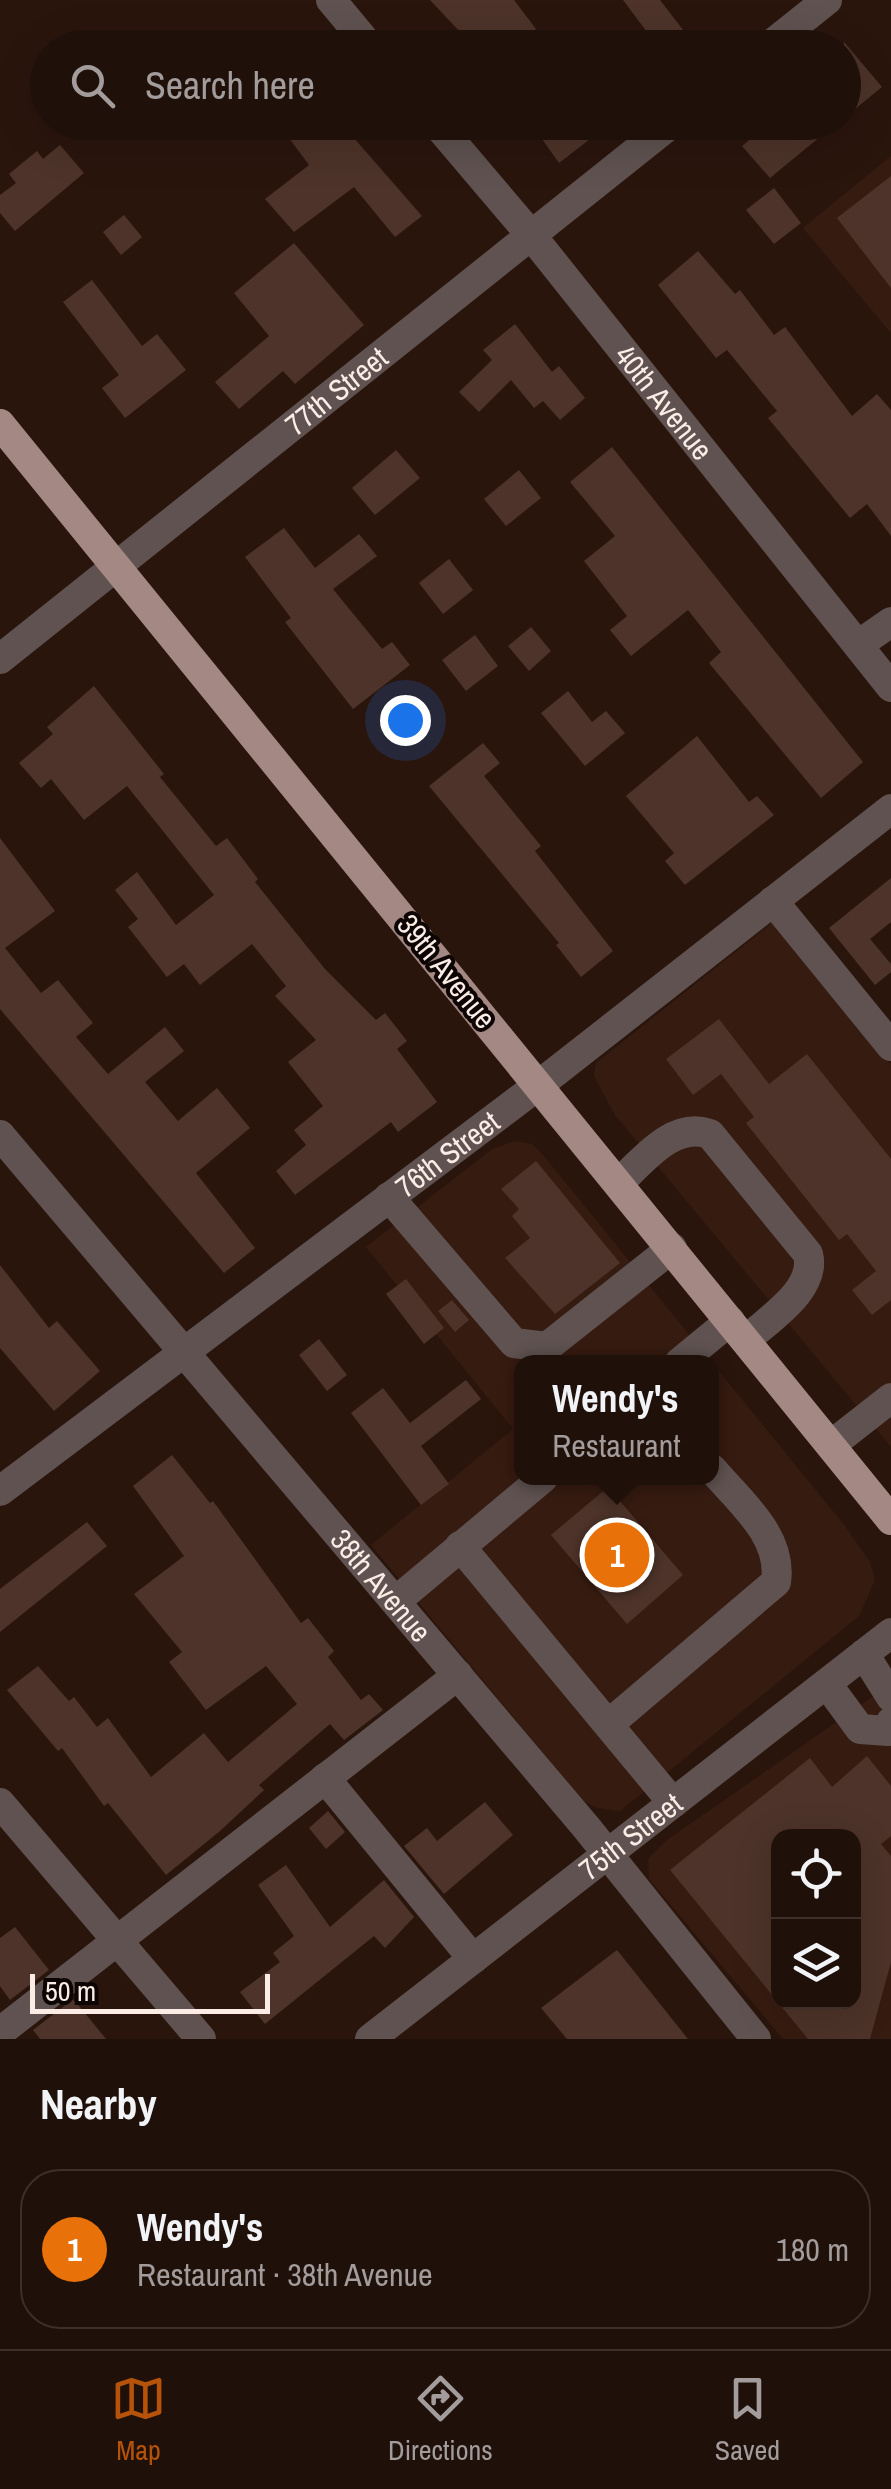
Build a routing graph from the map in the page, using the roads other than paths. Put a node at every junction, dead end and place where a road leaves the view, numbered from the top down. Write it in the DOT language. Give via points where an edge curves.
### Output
graph roads {
  1 [pos="331,0"];
  2 [pos="827,0"];
  3 [pos="357,30"];
  4 [pos="790,30"];
  5 [pos="450,140"];
  6 [pos="650,140"];
  7 [pos="531,235"];
  8 [pos="0,424"];
  9 [pos="114,567"];
  10 [pos="891,622"];
  11 [pos="858,645"];
  12 [pos="0,660"];
  13 [pos="891,687"];
  14 [pos="891,809"];
  15 [pos="774,901"];
  16 [pos="891,1046"];
  17 [pos="540,1084"];
  18 [pos="0,1135"];
  19 [pos="619,1183"];
  20 [pos="389,1197"];
  21 [pos="672,1248"];
  22 [pos="738,1330"];
  23 [pos="184,1350"];
  24 [pos="693,1355"];
  25 [pos="891,1398"];
  26 [pos="831,1445"];
  27 [pos="719,1478"];
  28 [pos="534,1485"];
  29 [pos="0,1490"];
  30 [pos="891,1520"];
  31 [pos="460,1546"];
  32 [pos="396,1601"];
  33 [pos="891,1633"];
  34 [pos="864,1654"];
  35 [pos="458,1675"];
  36 [pos="827,1684"];
  37 [pos="891,1697"];
  38 [pos="609,1724"];
  39 [pos="890,1730"];
  40 [pos="325,1778"];
  41 [pos="0,1803"];
  42 [pos="673,1803"];
  43 [pos="608,1854"];
  44 [pos="117,1940"];
  45 [pos="474,1959"];
  46 [pos="0,2032"];
  47 [pos="746,2035"];
  48 [pos="201,2039"];
  49 [pos="370,2039"];
  1 -- 3 [label="street"];
  2 -- 4 [label="street"];
  5 -- 7 [label="street, 40th Avenue"];
  6 -- 7 [label="street, 77th Street"];
  7 -- 9 [label="street, 77th Street"];
  7 -- 11 [label="street, 40th Avenue"];
  8 -- 9 [label="main road, 39th Avenue"];
  9 -- 12 [label="street, 77th Street"];
  9 -- 17 [label="main road, 39th Avenue"];
  10 -- 11 [label="street"];
  11 -- 13 [label="street, 40th Avenue"];
  14 -- 15 [label="street, 76th Street"];
  15 -- 16 [label="street"];
  15 -- 17 [label="street, 76th Street"];
  17 -- 19 [label="main road, 39th Avenue"];
  17 -- 20 [label="street, 76th Street"];
  18 -- 23 [label="street, 38th Avenue"];
  19 -- 21 [label="main road, 39th Avenue"];
  19 -- 22 [label="street" via="677,1134 694,1128 710,1134 808,1254 812,1269 805,1284"];
  20 -- 21 [label="street" via="514,1343 527,1348 547,1348"];
  20 -- 23 [label="street, 76th Street"];
  21 -- 22 [label="main road, 39th Avenue"];
  22 -- 24 [label="street"];
  22 -- 26 [label="main road, 39th Avenue"];
  23 -- 29 [label="street, 76th Street"];
  23 -- 32 [label="street, 38th Avenue"];
  25 -- 26 [label="street"];
  26 -- 30 [label="main road, 39th Avenue"];
  27 -- 38 [label="street" via="770,1538 779,1561 776,1582"];
  28 -- 31 [label="street"];
  31 -- 32 [label="street"];
  31 -- 38 [label="street"];
  32 -- 35 [label="street, 38th Avenue"];
  33 -- 34 [label="street, 75th Street"];
  34 -- 36 [label="street, 75th Street"];
  34 -- 37 [label="street"];
  35 -- 40 [label="street"];
  35 -- 43 [label="street, 38th Avenue"];
  36 -- 39 [label="street" via="860,1729"];
  36 -- 42 [label="street, 75th Street"];
  38 -- 42 [label="street"];
  40 -- 44 [label="street"];
  40 -- 45 [label="street"];
  41 -- 44 [label="street"];
  42 -- 43 [label="street, 75th Street"];
  43 -- 45 [label="street, 75th Street"];
  43 -- 47 [label="street, 38th Avenue"];
  44 -- 46 [label="street"];
  44 -- 48 [label="street"];
  45 -- 49 [label="street, 75th Street"];
}
